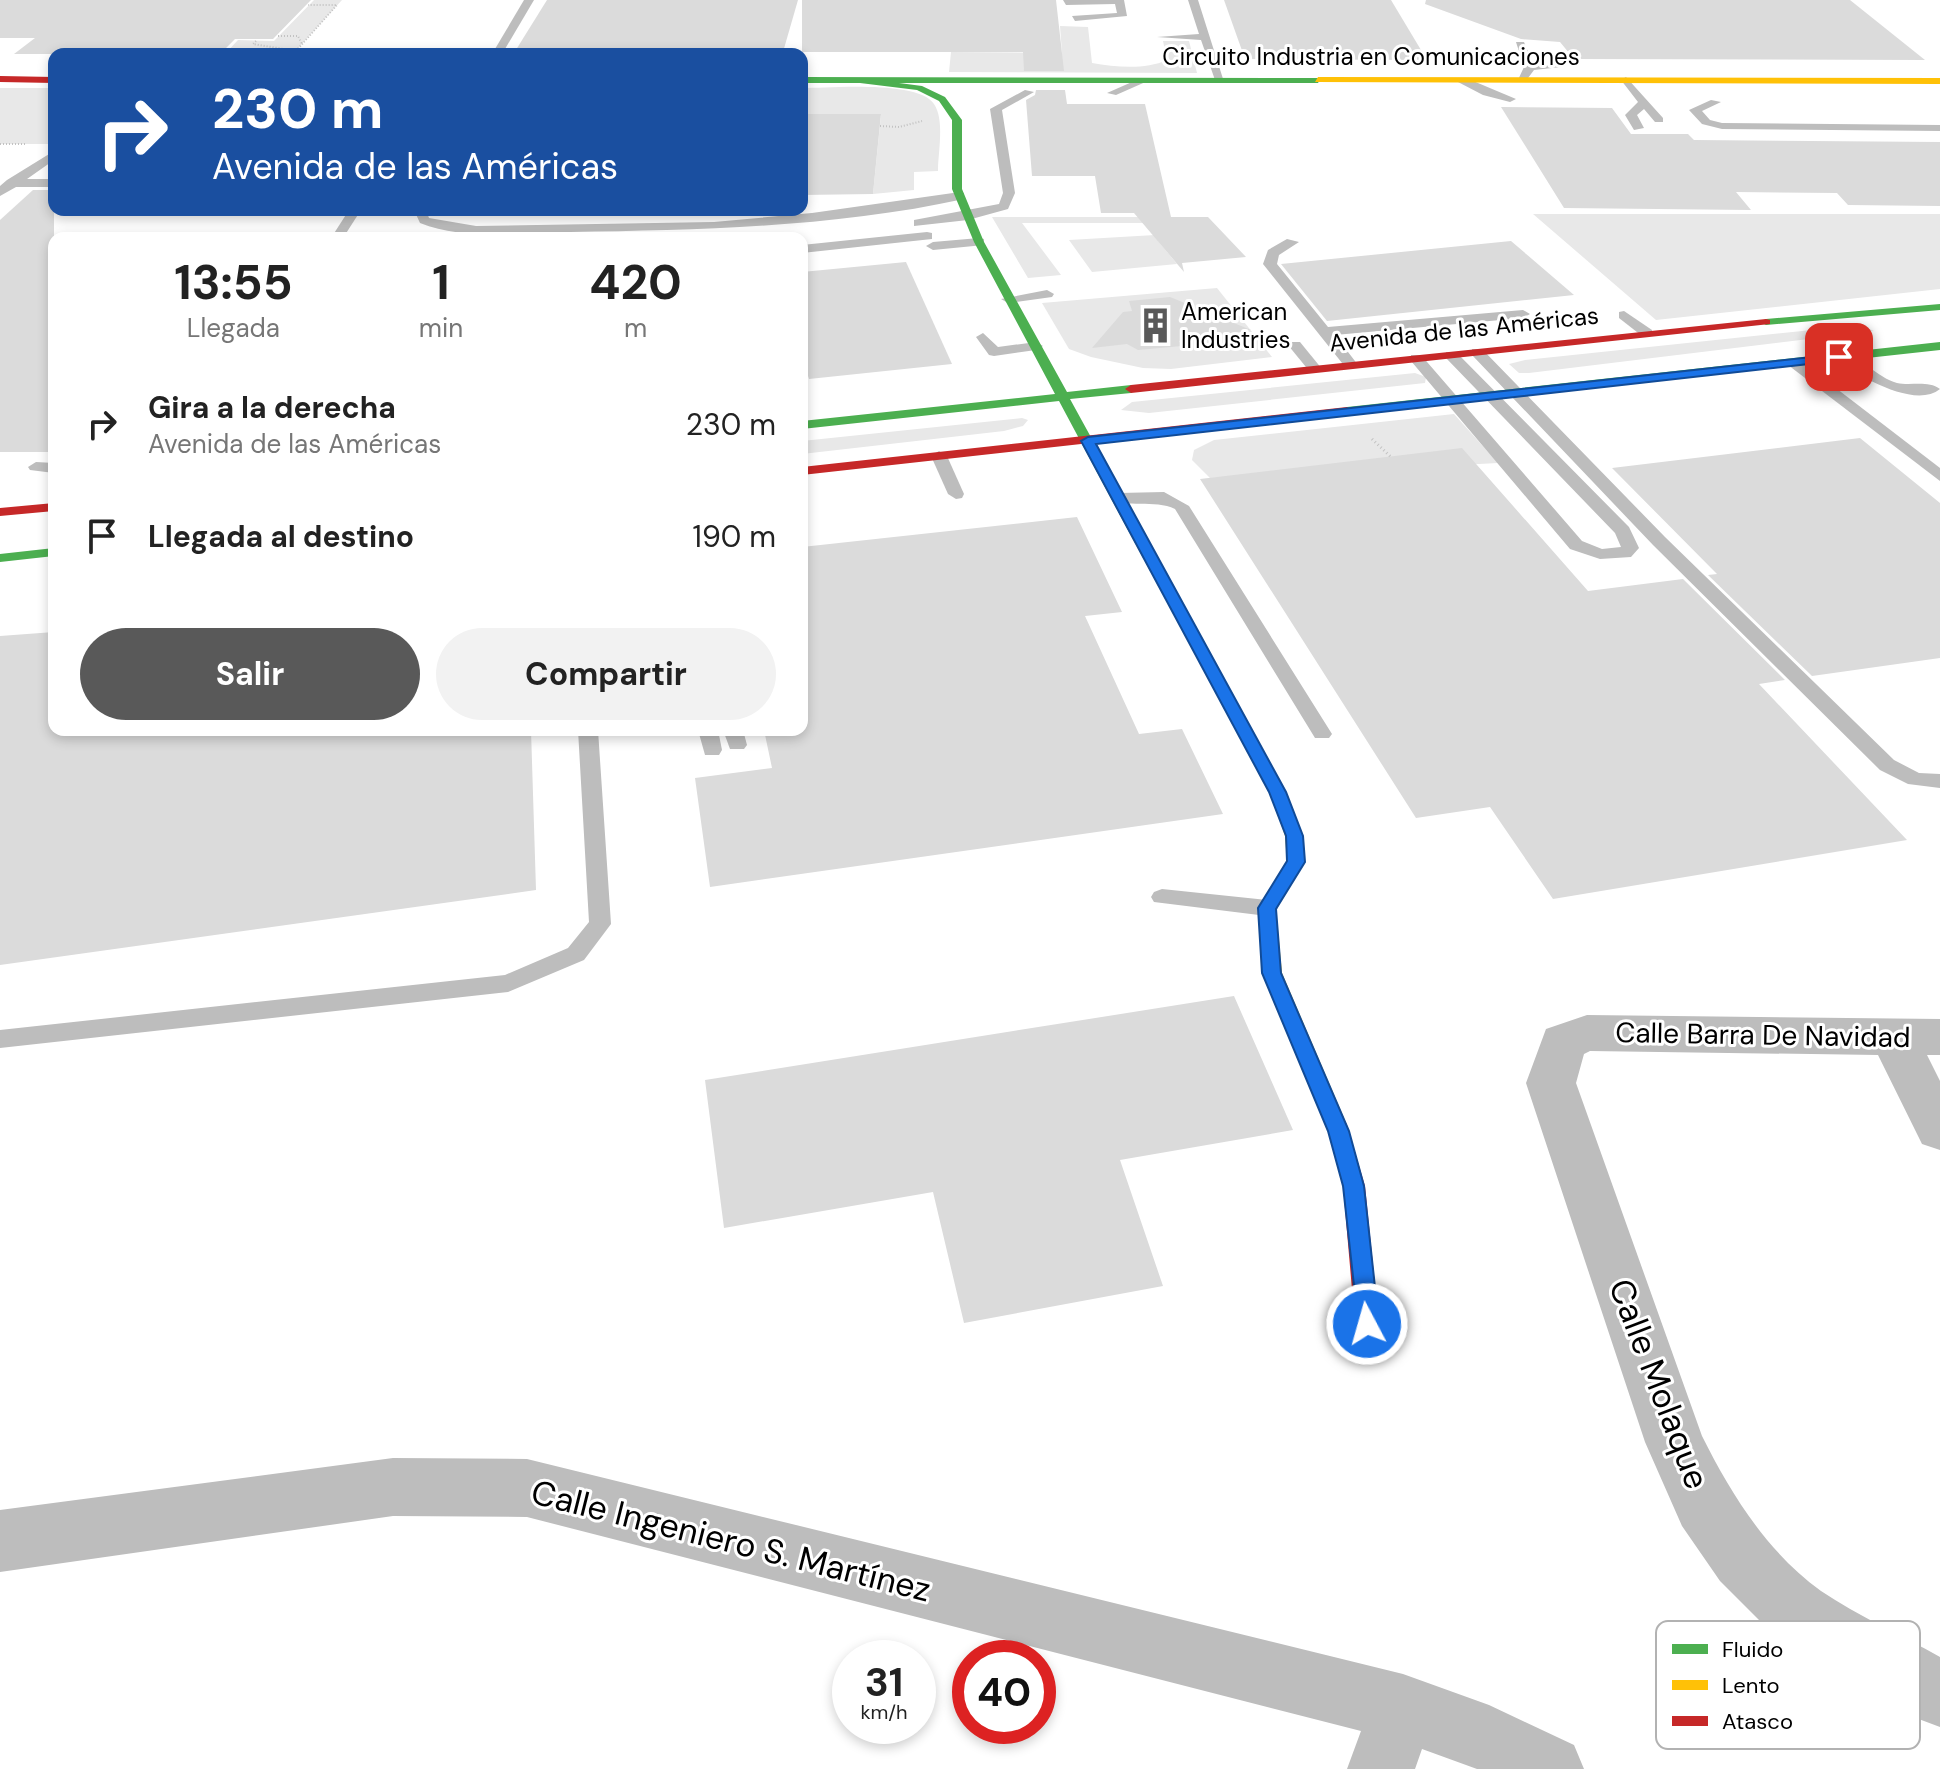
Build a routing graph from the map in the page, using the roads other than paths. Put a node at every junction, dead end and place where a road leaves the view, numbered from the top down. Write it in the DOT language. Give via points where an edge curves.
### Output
graph roads {
  1 [pos="529,0"];
  2 [pos="1193,0"];
  3 [pos="1120,3"];
  4 [pos="1066,5"];
  5 [pos="1075,18"];
  6 [pos="1162,37"];
  7 [pos="1206,37"];
  8 [pos="1520,44"];
  9 [pos="501,48"];
  10 [pos="1556,67"];
  11 [pos="1525,74"];
  12 [pos="0,79"];
  13 [pos="48,80"];
  14 [pos="808,80"];
  15 [pos="860,80"];
  16 [pos="1086,80"];
  17 [pos="1220,80"];
  18 [pos="1626,80"];
  19 [pos="1940,81"];
  20 [pos="1155,84"];
  21 [pos="1007,86"];
  22 [pos="1455,86"];
  23 [pos="1112,93"];
  24 [pos="1510,99"];
  25 [pos="1644,102"];
  26 [pos="1715,102"];
  27 [pos="957,120"];
  28 [pos="1659,120"];
  29 [pos="1638,128"];
  30 [pos="1940,128"];
  31 [pos="48,159"];
  32 [pos="11,183"];
  33 [pos="48,183"];
  34 [pos="0,192"];
  35 [pos="960,196"];
  36 [pos="422,216"];
  37 [pos="968,216"];
  38 [pos="919,223"];
  39 [pos="808,241"];
  40 [pos="979,242"];
  41 [pos="1292,242"];
  42 [pos="1047,294"];
  43 [pos="1008,299"];
  44 [pos="1940,307"];
  45 [pos="1894,312"];
  46 [pos="1523,314"];
  47 [pos="1624,315"];
  48 [pos="1326,332"];
  49 [pos="1647,333"];
  50 [pos="983,337"];
  51 [pos="1295,345"];
  52 [pos="1940,345"];
  53 [pos="1036,346"];
  54 [pos="1477,352"];
  55 [pos="1451,355"];
  56 [pos="1839,357"];
  57 [pos="1416,358"];
  58 [pos="1793,362"];
  59 [pos="1351,365"];
  60 [pos="1315,369"];
  61 [pos="1932,389"];
  62 [pos="1517,393"];
  63 [pos="1061,396"];
  64 [pos="1492,396"];
  65 [pos="1454,400"];
  66 [pos="808,424"];
  67 [pos="1088,441"];
  68 [pos="939,456"];
  69 [pos="36,467"];
  70 [pos="48,468"];
  71 [pos="808,470"];
  72 [pos="1940,476"];
  73 [pos="956,494"];
  74 [pos="1119,498"];
  75 [pos="48,508"];
  76 [pos="0,512"];
  77 [pos="48,553"];
  78 [pos="0,558"];
  79 [pos="1322,734"];
  80 [pos="588,736"];
  81 [pos="1940,781"];
  82 [pos="1162,897"];
  83 [pos="1267,908"];
  84 [pos="1587,1033"];
  85 [pos="1916,1037"];
  86 [pos="0,1039"];
  87 [pos="1940,1130"];
  88 [pos="1367,1324"];
  89 [pos="0,1541"];
  90 [pos="1812,1621"];
  91 [pos="1920,1683"];
  92 [pos="1940,1694"];
  93 [pos="1403,1708"];
  94 [pos="1381,1769"];
  95 [pos="1550,1769"];
  1 -- 9 [label="lane"];
  2 -- 7 [label="lane"];
  3 -- 4 [label="lane"];
  3 -- 5 [label="lane" via="1123,13 1118,18"];
  6 -- 7 [label="lane"];
  7 -- 17 [label="lane"];
  8 -- 11 [label="lane"];
  10 -- 11 [label="lane"];
  11 -- 18 [label="street, Circuito Industria en Comunicaciones"];
  11 -- 22 [label="street, Circuito Industria en Comunicaciones"];
  12 -- 13 [label="street"];
  14 -- 15 [label="street, Circuito Industria en Comunicaciones"];
  15 -- 16 [label="street, Circuito Industria en Comunicaciones"];
  15 -- 27 [label="street" via="931,92"];
  16 -- 20 [label="street, Circuito Industria en Comunicaciones"];
  16 -- 21 [label="street"];
  17 -- 20 [label="street, Circuito Industria en Comunicaciones"];
  17 -- 22 [label="street, Circuito Industria en Comunicaciones" via="1276,74"];
  18 -- 19 [label="street, Circuito Industria en Comunicaciones"];
  18 -- 25 [label="lane"];
  20 -- 23 [label="lane"];
  21 -- 27 [label="street" via="974,101"];
  21 -- 37 [label="lane" via="1029,92 996,109 1008,201"];
  22 -- 24 [label="lane"];
  25 -- 28 [label="lane"];
  25 -- 29 [label="lane" via="1631,115"];
  26 -- 30 [label="lane" via="1695,110 1706,122 1722,126"];
  27 -- 35 [label="street"];
  31 -- 32 [label="lane"];
  32 -- 33 [label="lane"];
  32 -- 34 [label="lane"];
  35 -- 36 [label="lane" via="714,226 476,230 439,226"];
  35 -- 37 [label="street"];
  37 -- 38 [label="lane"];
  37 -- 40 [label="street"];
  39 -- 40 [label="lane"];
  40 -- 43 [label="street"];
  41 -- 48 [label="lane" via="1273,253 1270,264"];
  42 -- 43 [label="lane"];
  43 -- 53 [label="street"];
  44 -- 45 [label="street, Avenida de las Américas"];
  45 -- 49 [label="street, Avenida de las Américas"];
  45 -- 52 [label="street"];
  46 -- 48 [label="lane"];
  47 -- 49 [label="lane"];
  48 -- 59 [label="lane"];
  49 -- 54 [label="street, Avenida de las Américas"];
  50 -- 53 [label="lane" via="994,352"];
  51 -- 60 [label="lane"];
  52 -- 56 [label="street"];
  53 -- 63 [label="street"];
  54 -- 55 [label="street, Avenida de las Américas"];
  54 -- 62 [label="lane"];
  55 -- 57 [label="street, Avenida de las Américas"];
  55 -- 64 [label="lane"];
  56 -- 58 [label="street"];
  56 -- 61 [label="lane" via="1892,387"];
  57 -- 59 [label="street, Avenida de las Américas"];
  57 -- 65 [label="lane"];
  58 -- 62 [label="street"];
  58 -- 72 [label="lane"];
  59 -- 60 [label="street, Avenida de las Américas"];
  60 -- 63 [label="street, Avenida de las Américas"];
  62 -- 64 [label="street"];
  62 -- 81 [label="lane" via="1887,765 1915,779"];
  63 -- 66 [label="street, Avenida de las Américas"];
  63 -- 67 [label="street"];
  64 -- 65 [label="street"];
  64 -- 65 [label="lane" via="1623,531 1630,548 1625,553 1600,554 1576,545"];
  65 -- 67 [label="street"];
  67 -- 68 [label="street"];
  67 -- 74 [label="street"];
  68 -- 71 [label="street"];
  68 -- 73 [label="lane"];
  69 -- 70 [label="lane"];
  74 -- 79 [label="lane" via="1164,497 1181,506"];
  74 -- 83 [label="street" via="1278,792 1294,836 1296,862"];
  75 -- 76 [label="street"];
  77 -- 78 [label="street"];
  80 -- 86 [label="lane" via="600,924 576,954 508,983"];
  82 -- 83 [label="lane"];
  83 -- 88 [label="street" via="1272,973 1339,1131 1354,1186"];
  84 -- 85 [label="street, Calle Barra De Navidad"];
  84 -- 90 [label="street, Calle Molaque" via="1563,1042 1551,1083 1675,1442 1704,1505 1742,1559"];
  85 -- 87 [label="street"];
  89 -- 93 [label="street, Calle Ingeniero S. Martínez" via="393,1487 527,1488"];
  91 -- 92 [label="street, Calle Molaque"];
  93 -- 94 [label="street"];
  93 -- 95 [label="street, Calle Ingeniero S. Martínez" via="1489,1739"];
}
